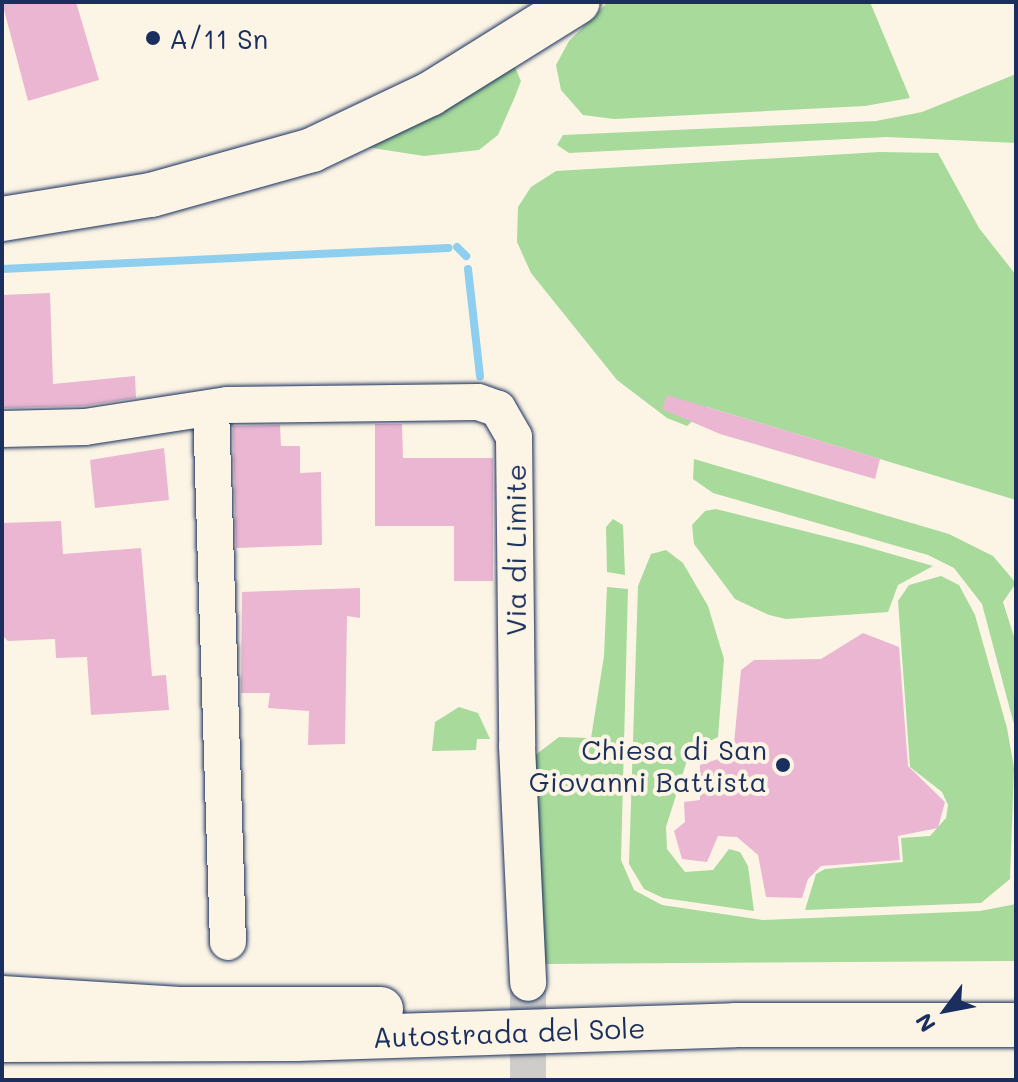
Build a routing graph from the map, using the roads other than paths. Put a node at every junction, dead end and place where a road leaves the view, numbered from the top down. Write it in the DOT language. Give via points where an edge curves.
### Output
graph roads {
  1 [pos="578,2"];
  2 [pos="2,219"];
  3 [pos="211,408"];
  4 [pos="2,429"];
  5 [pos="228,942"];
  6 [pos="528,983"];
  7 [pos="2,998"];
  8 [pos="1002,1024"];
  9 [pos="735,1025"];
  10 [pos="2,1040"];
  1 -- 2 [label="highway" via="430,94 312,150 151,195"];
  3 -- 4 [label="street, Via di Limite" via="85,427"];
  3 -- 5 [label="street"];
  3 -- 6 [label="street, Via di Limite" via="478,402 498,409 508,422 514,437 517,746"];
  7 -- 9 [label="highway" via="180,1009 352,1007"];
  8 -- 9 [label="highway, Autostrada del Sole"];
  9 -- 10 [label="highway, Autostrada del Sole" via="296,1039"];
}
